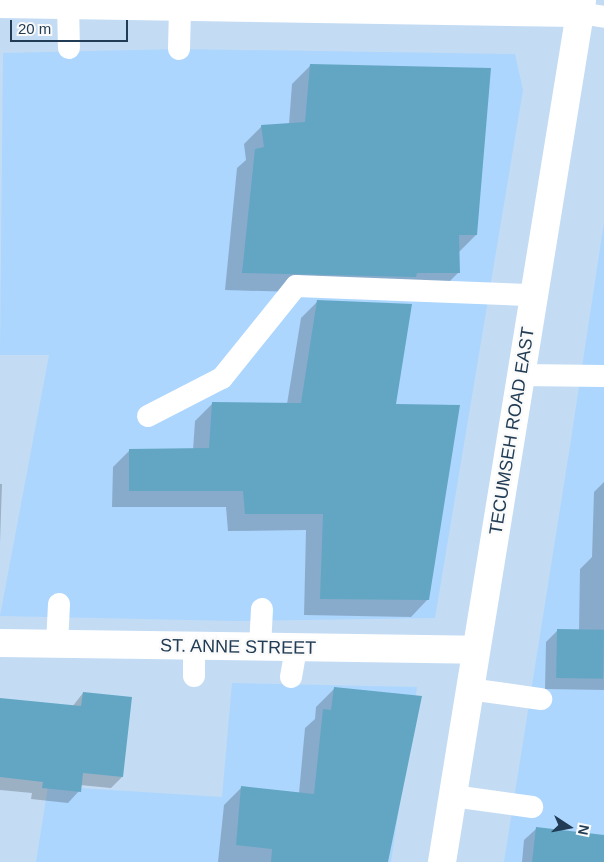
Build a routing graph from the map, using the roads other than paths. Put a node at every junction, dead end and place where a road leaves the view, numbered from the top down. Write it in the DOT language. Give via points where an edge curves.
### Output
graph roads {
  1 [pos="0,4"];
  2 [pos="68,6"];
  3 [pos="180,7"];
  4 [pos="588,10"];
  5 [pos="69,48"];
  6 [pos="179,49"];
  7 [pos="534,295"];
  8 [pos="521,375"];
  9 [pos="604,376"];
  10 [pos="148,416"];
  11 [pos="59,604"];
  12 [pos="262,609"];
  13 [pos="0,643"];
  14 [pos="57,644"];
  15 [pos="194,646"];
  16 [pos="260,647"];
  17 [pos="296,648"];
  18 [pos="475,650"];
  19 [pos="194,676"];
  20 [pos="291,677"];
  21 [pos="469,689"];
  22 [pos="541,699"];
  23 [pos="453,796"];
  24 [pos="532,806"];
  25 [pos="442,862"];
  1 -- 2 [label="street"];
  2 -- 3 [label="street"];
  2 -- 5 [label="lane"];
  3 -- 4 [label="street"];
  3 -- 6 [label="lane"];
  4 -- 7 [label="street, TECUMSEH ROAD EAST"];
  7 -- 8 [label="street, TECUMSEH ROAD EAST"];
  7 -- 10 [label="lane" via="296,286 222,378"];
  8 -- 9 [label="lane"];
  8 -- 18 [label="street, TECUMSEH ROAD EAST"];
  11 -- 14 [label="lane"];
  12 -- 16 [label="lane"];
  13 -- 14 [label="street, ST. ANNE STREET"];
  14 -- 15 [label="street, ST. ANNE STREET"];
  15 -- 16 [label="street, ST. ANNE STREET"];
  15 -- 19 [label="lane"];
  16 -- 17 [label="street, ST. ANNE STREET"];
  17 -- 18 [label="street, ST. ANNE STREET"];
  17 -- 20 [label="lane"];
  18 -- 21 [label="street, TECUMSEH ROAD EAST"];
  21 -- 22 [label="lane"];
  21 -- 23 [label="street, TECUMSEH ROAD EAST"];
  23 -- 24 [label="lane"];
  23 -- 25 [label="street, TECUMSEH ROAD EAST"];
}
